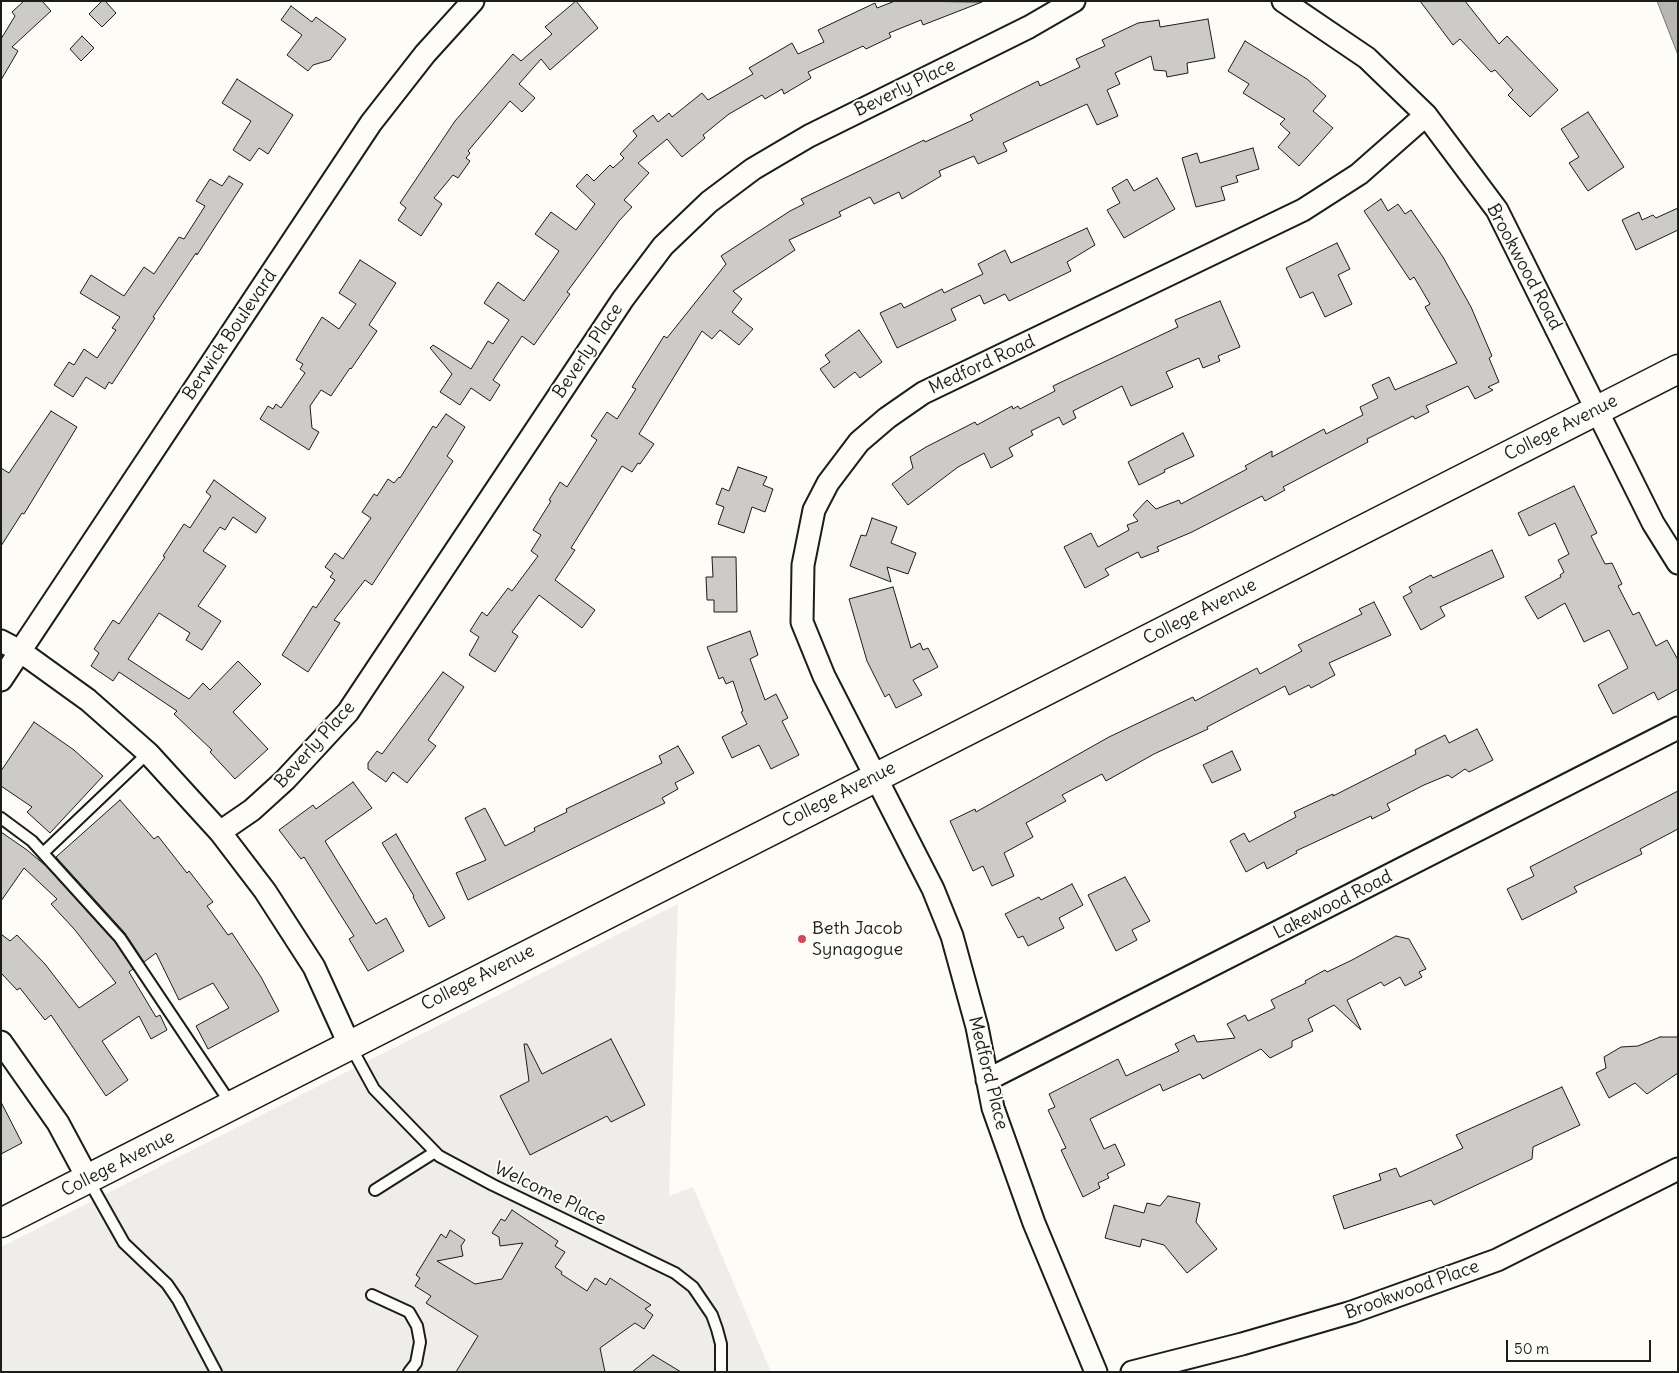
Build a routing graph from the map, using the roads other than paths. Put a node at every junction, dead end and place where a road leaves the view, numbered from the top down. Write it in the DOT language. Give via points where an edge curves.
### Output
graph roads {
  1 [pos="473,1"];
  2 [pos="1074,1"];
  3 [pos="1283,1"];
  4 [pos="1426,115"];
  5 [pos="1678,369"];
  6 [pos="1596,410"];
  7 [pos="1678,563"];
  8 [pos="1,641"];
  9 [pos="20,651"];
  10 [pos="1,680"];
  11 [pos="1678,728"];
  12 [pos="148,753"];
  13 [pos="876,777"];
  14 [pos="1,818"];
  15 [pos="220,832"];
  16 [pos="43,853"];
  17 [pos="1,1042"];
  18 [pos="349,1044"];
  19 [pos="987,1080"];
  20 [pos="232,1105"];
  21 [pos="435,1152"];
  22 [pos="1678,1169"];
  23 [pos="88,1179"];
  24 [pos="375,1190"];
  25 [pos="1,1223"];
  26 [pos="372,1295"];
  27 [pos="216,1372"];
  28 [pos="409,1372"];
  29 [pos="722,1372"];
  30 [pos="1096,1372"];
  31 [pos="1132,1372"];
  1 -- 9 [label="street, Berwick Boulevard" via="425,54 371,123"];
  2 -- 15 [label="street, Beverly Place" via="1029,27 809,136 752,169 683,227 623,299 348,712 286,780 252,810"];
  3 -- 4 [label="street, Brookwood Road" via="1367,58"];
  4 -- 6 [label="street, Brookwood Road" via="1497,210"];
  4 -- 13 [label="street, Medford Road" via="1359,174 1303,210 923,393 859,442 828,484 814,510 803,565 802,622 824,676"];
  5 -- 6 [label="main road, College Avenue"];
  6 -- 7 [label="street, Brookwood Road" via="1653,523"];
  6 -- 13 [label="main road, College Avenue"];
  8 -- 9 [label="street"];
  9 -- 10 [label="street, Berwick Boulevard"];
  9 -- 12 [label="street" via="88,700"];
  11 -- 19 [label="street, Lakewood Road"];
  12 -- 15 [label="street"];
  12 -- 16 [label="lane"];
  13 -- 18 [label="main road, College Avenue"];
  13 -- 19 [label="street, Medford Place" via="933,889 952,936 977,1027"];
  14 -- 16 [label="lane"];
  15 -- 18 [label="street" via="265,891 314,967"];
  16 -- 20 [label="lane" via="120,938"];
  17 -- 23 [label="street" via="58,1124"];
  18 -- 20 [label="main road, College Avenue"];
  18 -- 21 [label="lane, Welcome Place" via="374,1089"];
  19 -- 30 [label="street, Medford Place" via="993,1108 1034,1223"];
  20 -- 23 [label="main road, College Avenue"];
  21 -- 24 [label="lane"];
  21 -- 29 [label="lane, Welcome Place" via="493,1185 675,1273 687,1282 703,1300 718,1328"];
  22 -- 31 [label="street, Brookwood Place" via="1497,1260 1352,1312"];
  23 -- 25 [label="main road, College Avenue"];
  23 -- 27 [label="lane" via="124,1243 167,1284 178,1300"];
  26 -- 28 [label="lane" via="409,1312 417,1326 416,1363"];
}
